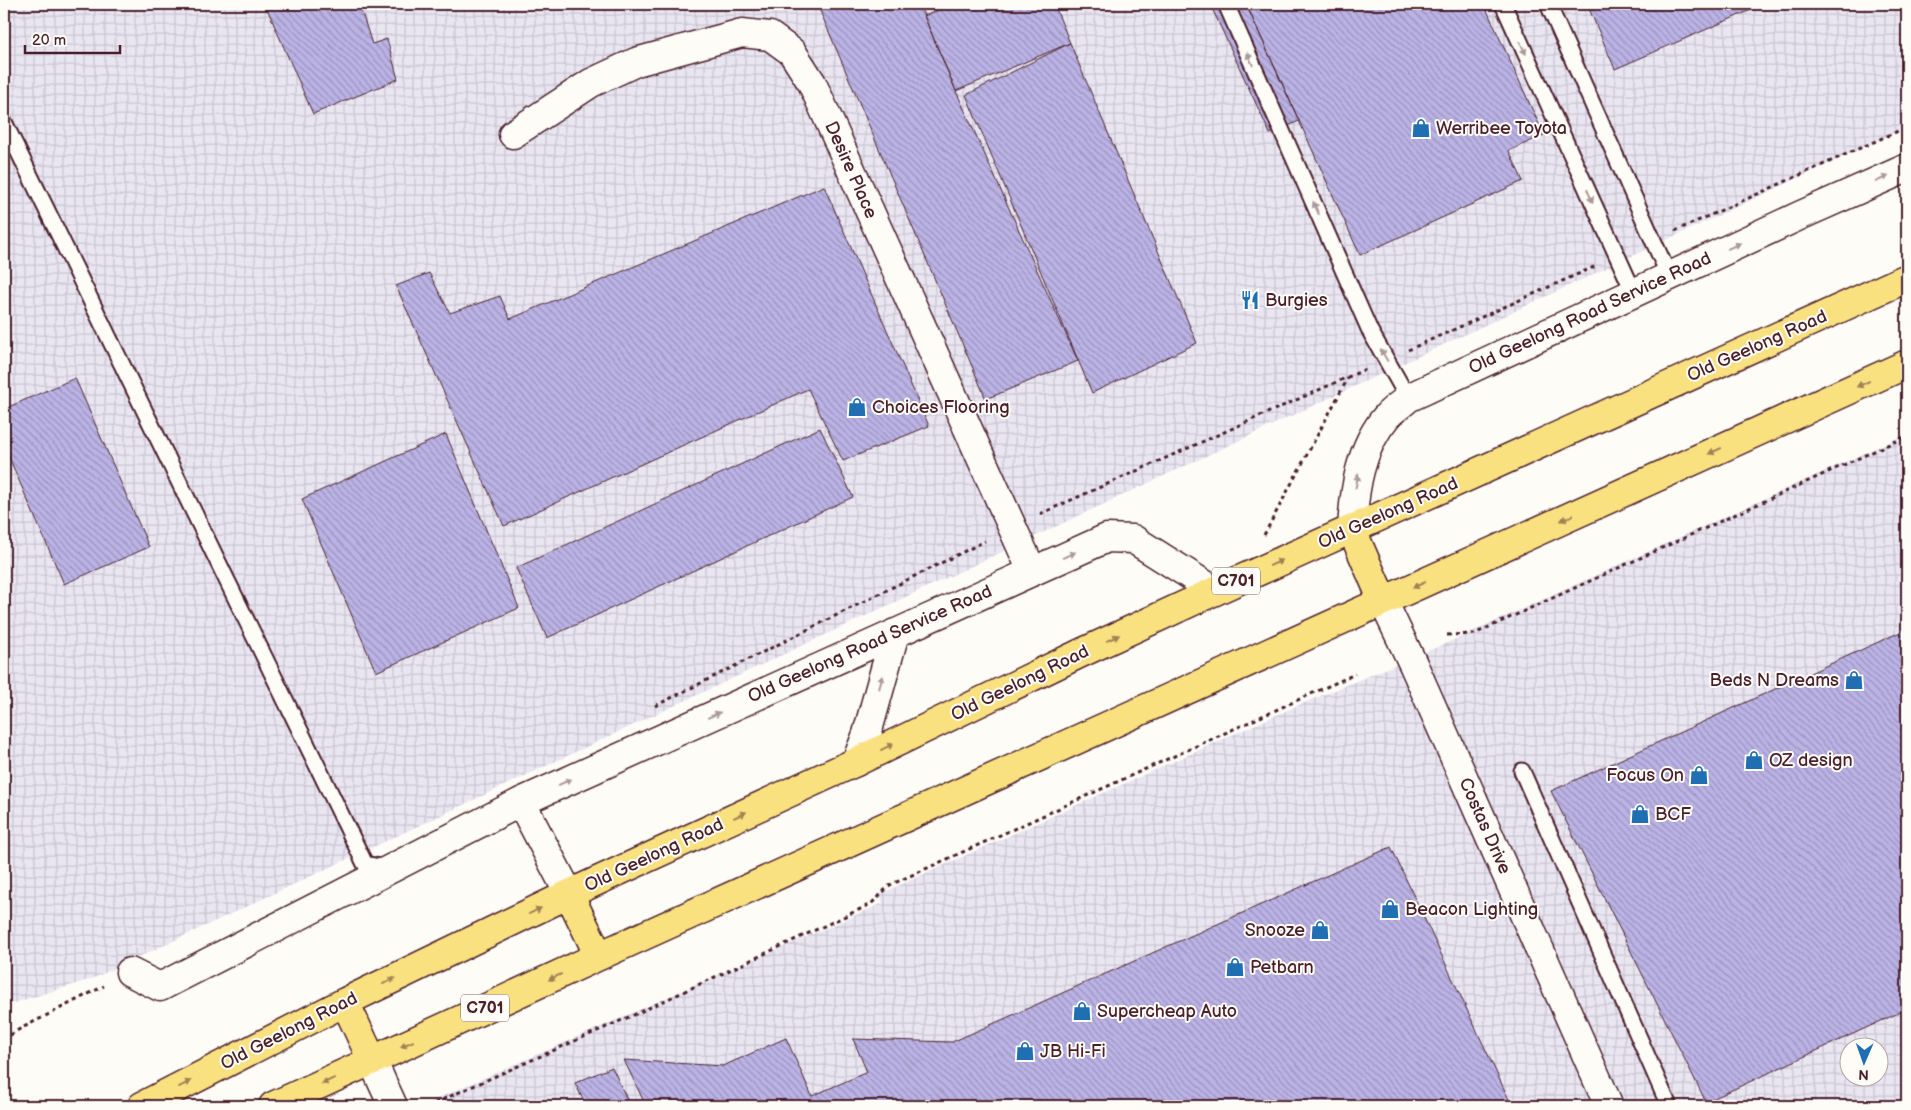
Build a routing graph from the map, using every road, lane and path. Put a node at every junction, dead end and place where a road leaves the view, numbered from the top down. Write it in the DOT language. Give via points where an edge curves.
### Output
graph roads {
  1 [pos="1226,4"];
  2 [pos="1503,4"];
  3 [pos="1548,4"];
  4 [pos="4,122"];
  5 [pos="1907,127"];
  6 [pos="513,134"];
  7 [pos="1907,168"];
  8 [pos="1653,241"];
  9 [pos="1618,256"];
  10 [pos="1669,276"];
  11 [pos="1907,278"];
  12 [pos="1634,293"];
  13 [pos="1387,360"];
  14 [pos="1907,364"];
  15 [pos="1348,377"];
  16 [pos="1408,398"];
  17 [pos="1907,436"];
  18 [pos="1012,527"];
  19 [pos="1352,530"];
  20 [pos="1264,543"];
  21 [pos="1032,571"];
  22 [pos="1215,590"];
  23 [pos="1383,601"];
  24 [pos="895,633"];
  25 [pos="1447,635"];
  26 [pos="1355,674"];
  27 [pos="650,708"];
  28 [pos="856,762"];
  29 [pos="1522,771"];
  30 [pos="521,802"];
  31 [pos="390,869"];
  32 [pos="569,894"];
  33 [pos="599,956"];
  34 [pos="130,972"];
  35 [pos="345,1002"];
  36 [pos="4,1040"];
  37 [pos="372,1060"];
  38 [pos="142,1106"];
  39 [pos="273,1106"];
  40 [pos="393,1106"];
  41 [pos="428,1106"];
  42 [pos="1609,1106"];
  43 [pos="1669,1106"];
  13 -- 1 [label="lane, one-way" via="1370,331"];
  2 -- 9 [label="lane, one-way"];
  3 -- 8 [label="lane"];
  4 -- 31 [label="lane" via="365,864"];
  5 -- 8 [label="path"];
  6 -- 18 [label="street, Desire Place" via="591,83 636,62 742,33 770,36 792,52 812,83"];
  10 -- 7 [label="street, Old Geelong Road Service Road, one-way"];
  8 -- 10 [label="lane"];
  9 -- 12 [label="lane"];
  9 -- 13 [label="path"];
  10 -- 12 [label="street, Old Geelong Road Service Road"];
  11 -- 19 [label="main road, Old Geelong Road / C701"];
  12 -- 16 [label="street, Old Geelong Road Service Road"];
  13 -- 15 [label="path"];
  13 -- 16 [label="lane"];
  14 -- 23 [label="main road, C701, one-way"];
  15 -- 18 [label="path"];
  15 -- 20 [label="path" via="1263,536"];
  19 -- 16 [label="street, Old Geelong Road Service Road, one-way" via="1354,498 1362,460 1373,436 1388,416"];
  17 -- 25 [label="path" via="1474,634"];
  18 -- 21 [label="street, Desire Place"];
  18 -- 27 [label="path"];
  22 -- 19 [label="main road, Old Geelong Road / C701, one-way"];
  19 -- 23 [label="main road"];
  21 -- 22 [label="street, Old Geelong Road Service Road, one-way" via="1107,538 1133,539"];
  21 -- 24 [label="street, Old Geelong Road Service Road"];
  28 -- 22 [label="main road, Old Geelong Road / C701, one-way"];
  23 -- 33 [label="main road, C701"];
  23 -- 42 [label="street, Costas Drive"];
  28 -- 24 [label="street, one-way"];
  30 -- 24 [label="street, Old Geelong Road Service Road, one-way"];
  26 -- 41 [label="path" via="890,885 871,904 638,1013"];
  32 -- 28 [label="main road, Old Geelong Road / C701, one-way"];
  29 -- 43 [label="lane"];
  30 -- 31 [label="street, Old Geelong Road Service Road"];
  30 -- 32 [label="street"];
  31 -- 34 [label="street, Old Geelong Road Service Road" via="160,987"];
  32 -- 33 [label="main road"];
  35 -- 32 [label="main road, Old Geelong Road / C701, one-way"];
  33 -- 37 [label="main road, C701, one-way"];
  34 -- 36 [label="path"];
  35 -- 37 [label="main road"];
  38 -- 35 [label="main road, Old Geelong Road / C701, one-way"];
  37 -- 39 [label="main road, C701, one-way"];
  37 -- 40 [label="street"];
}
